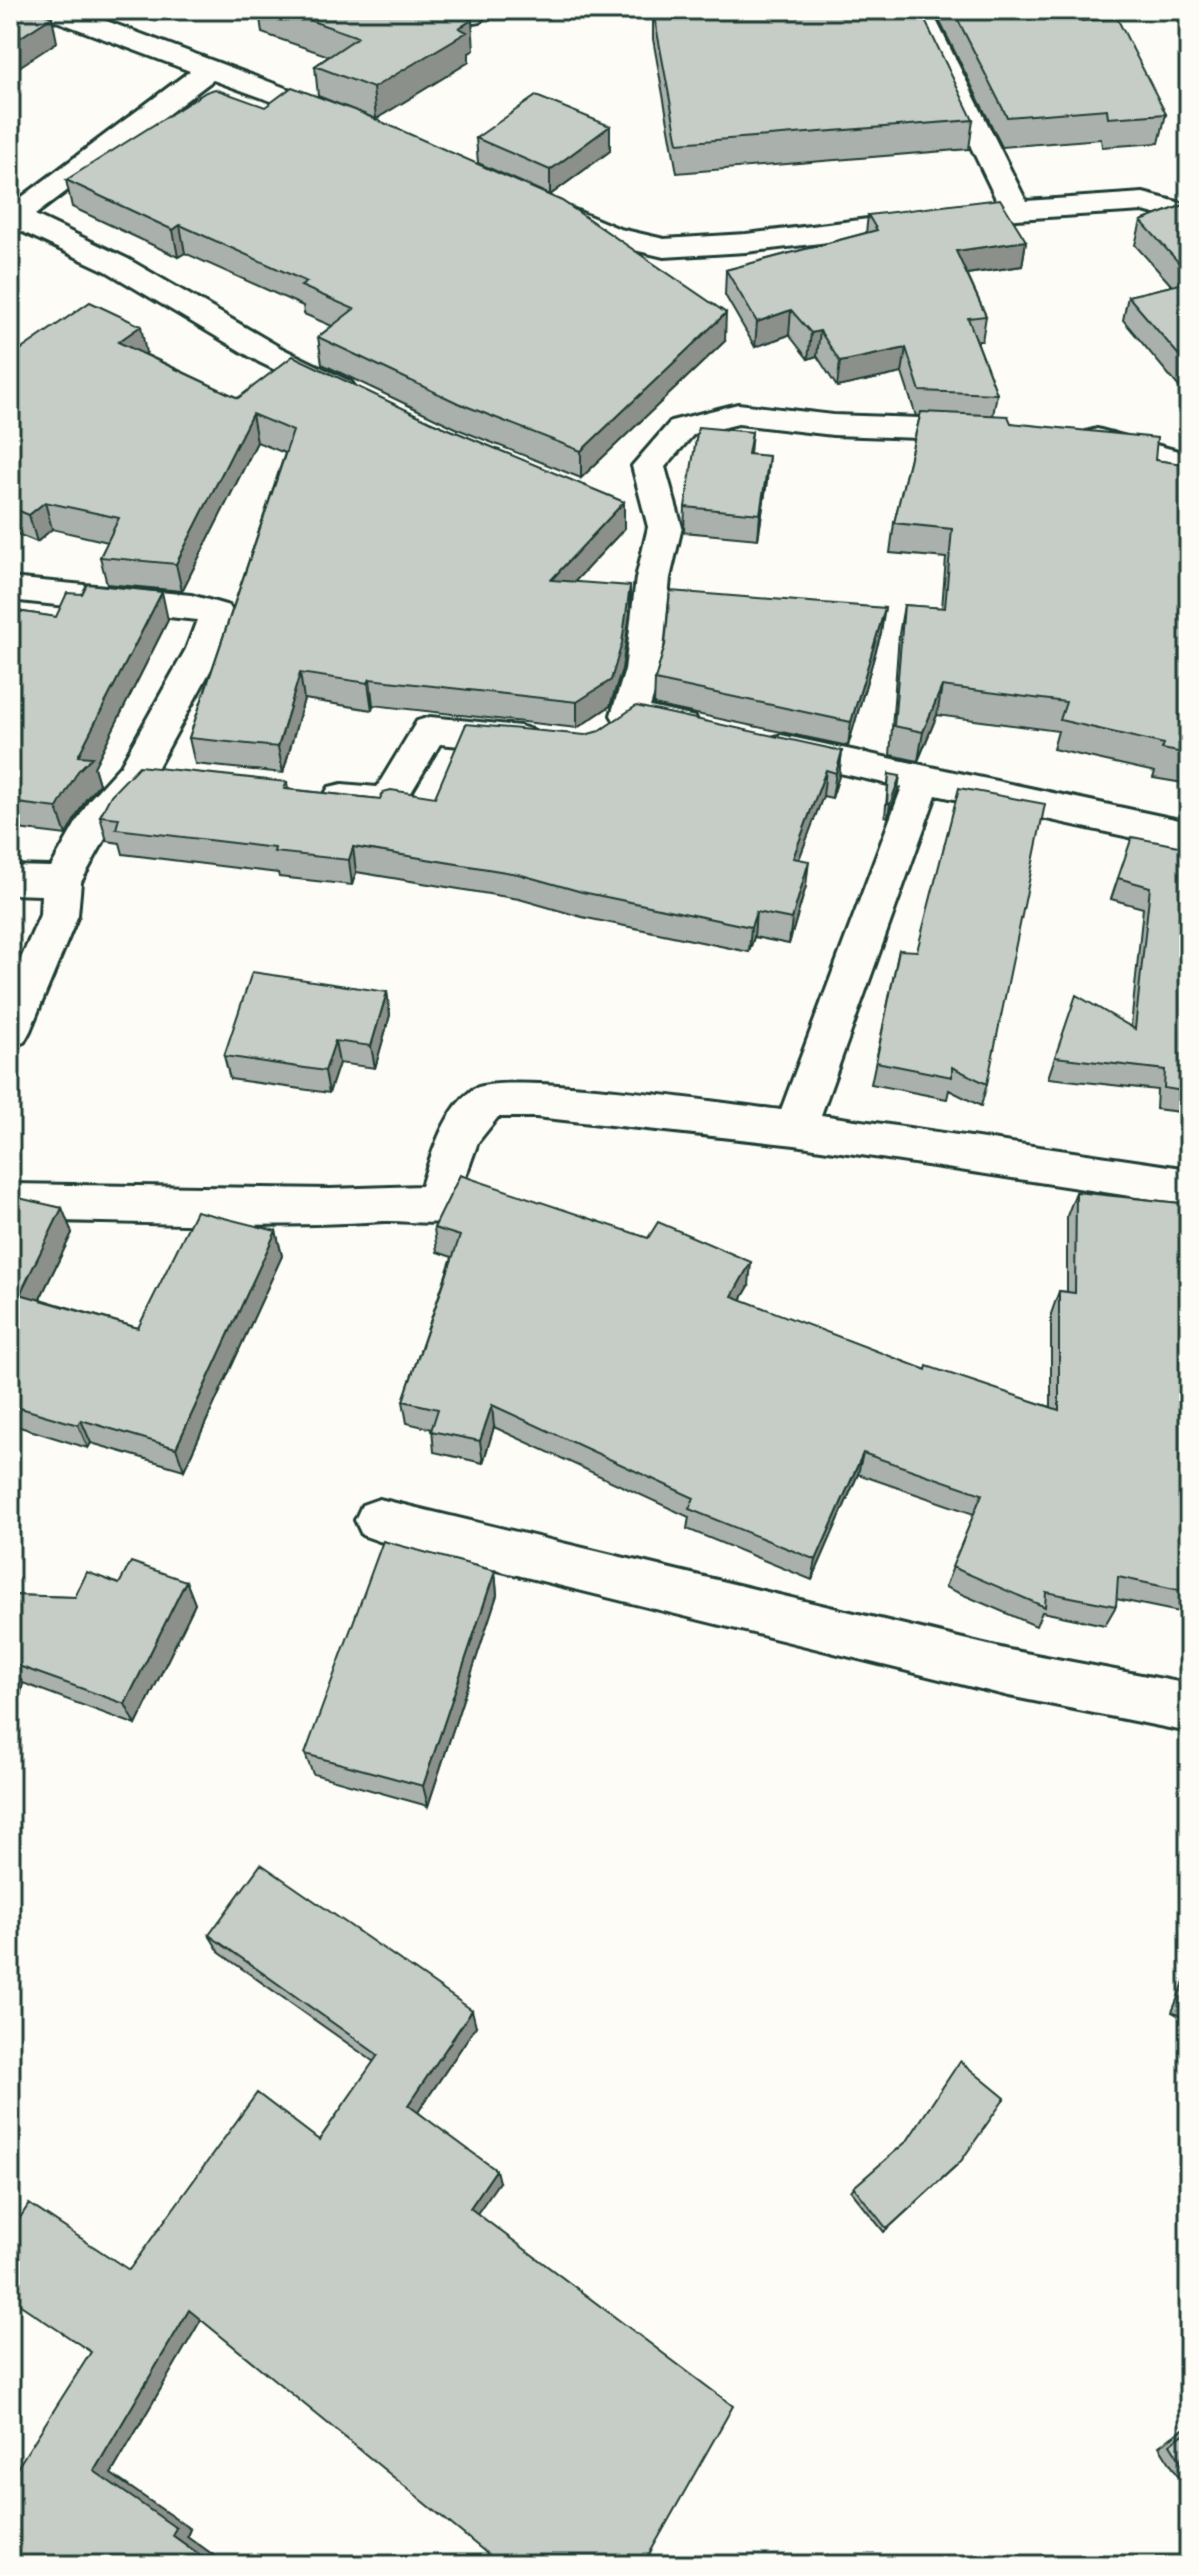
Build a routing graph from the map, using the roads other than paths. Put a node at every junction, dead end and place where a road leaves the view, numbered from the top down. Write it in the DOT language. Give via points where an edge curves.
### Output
graph roads {
  1 [pos="52,10"];
  2 [pos="918,10"];
  3 [pos="212,68"];
  4 [pos="358,125"];
  5 [pos="527,199"];
  6 [pos="1016,210"];
  7 [pos="1189,214"];
  8 [pos="12,215"];
  9 [pos="366,401"];
  10 [pos="1011,432"];
  11 [pos="1069,435"];
  12 [pos="1189,464"];
  13 [pos="635,514"];
  14 [pos="653,578"];
  15 [pos="10,589"];
  16 [pos="556,742"];
  17 [pos="923,780"];
  18 [pos="308,793"];
  19 [pos="1189,836"];
  20 [pos="10,880"];
  21 [pos="62,882"];
  22 [pos="10,1031"];
  23 [pos="795,1128"];
  24 [pos="1189,1187"];
  25 [pos="10,1202"];
  26 [pos="379,1520"];
  27 [pos="1189,1708"];
  1 -- 3 [label="street"];
  2 -- 6 [label="street"];
  3 -- 4 [label="street"];
  3 -- 8 [label="street"];
  5 -- 6 [label="street" via="611,236 664,248"];
  6 -- 7 [label="street" via="1143,202"];
  8 -- 9 [label="street" via="117,265 270,355"];
  10 -- 14 [label="street" via="833,425 738,414 682,428 648,466 665,527"];
  11 -- 12 [label="street"];
  13 -- 14 [label="street" via="647,519"];
  14 -- 17 [label="street" via="643,670 618,723 734,737"];
  15 -- 21 [label="street" via="217,614 151,776 102,810"];
  16 -- 18 [label="street" via="430,730 387,801"];
  17 -- 19 [label="street"];
  17 -- 23 [label="street"];
  20 -- 21 [label="street"];
  21 -- 22 [label="street" via="59,915"];
  23 -- 24 [label="street"];
  23 -- 25 [label="street" via="536,1100 487,1101 460,1135 435,1207 414,1202 330,1207"];
  26 -- 27 [label="street" via="1009,1673"];
}
